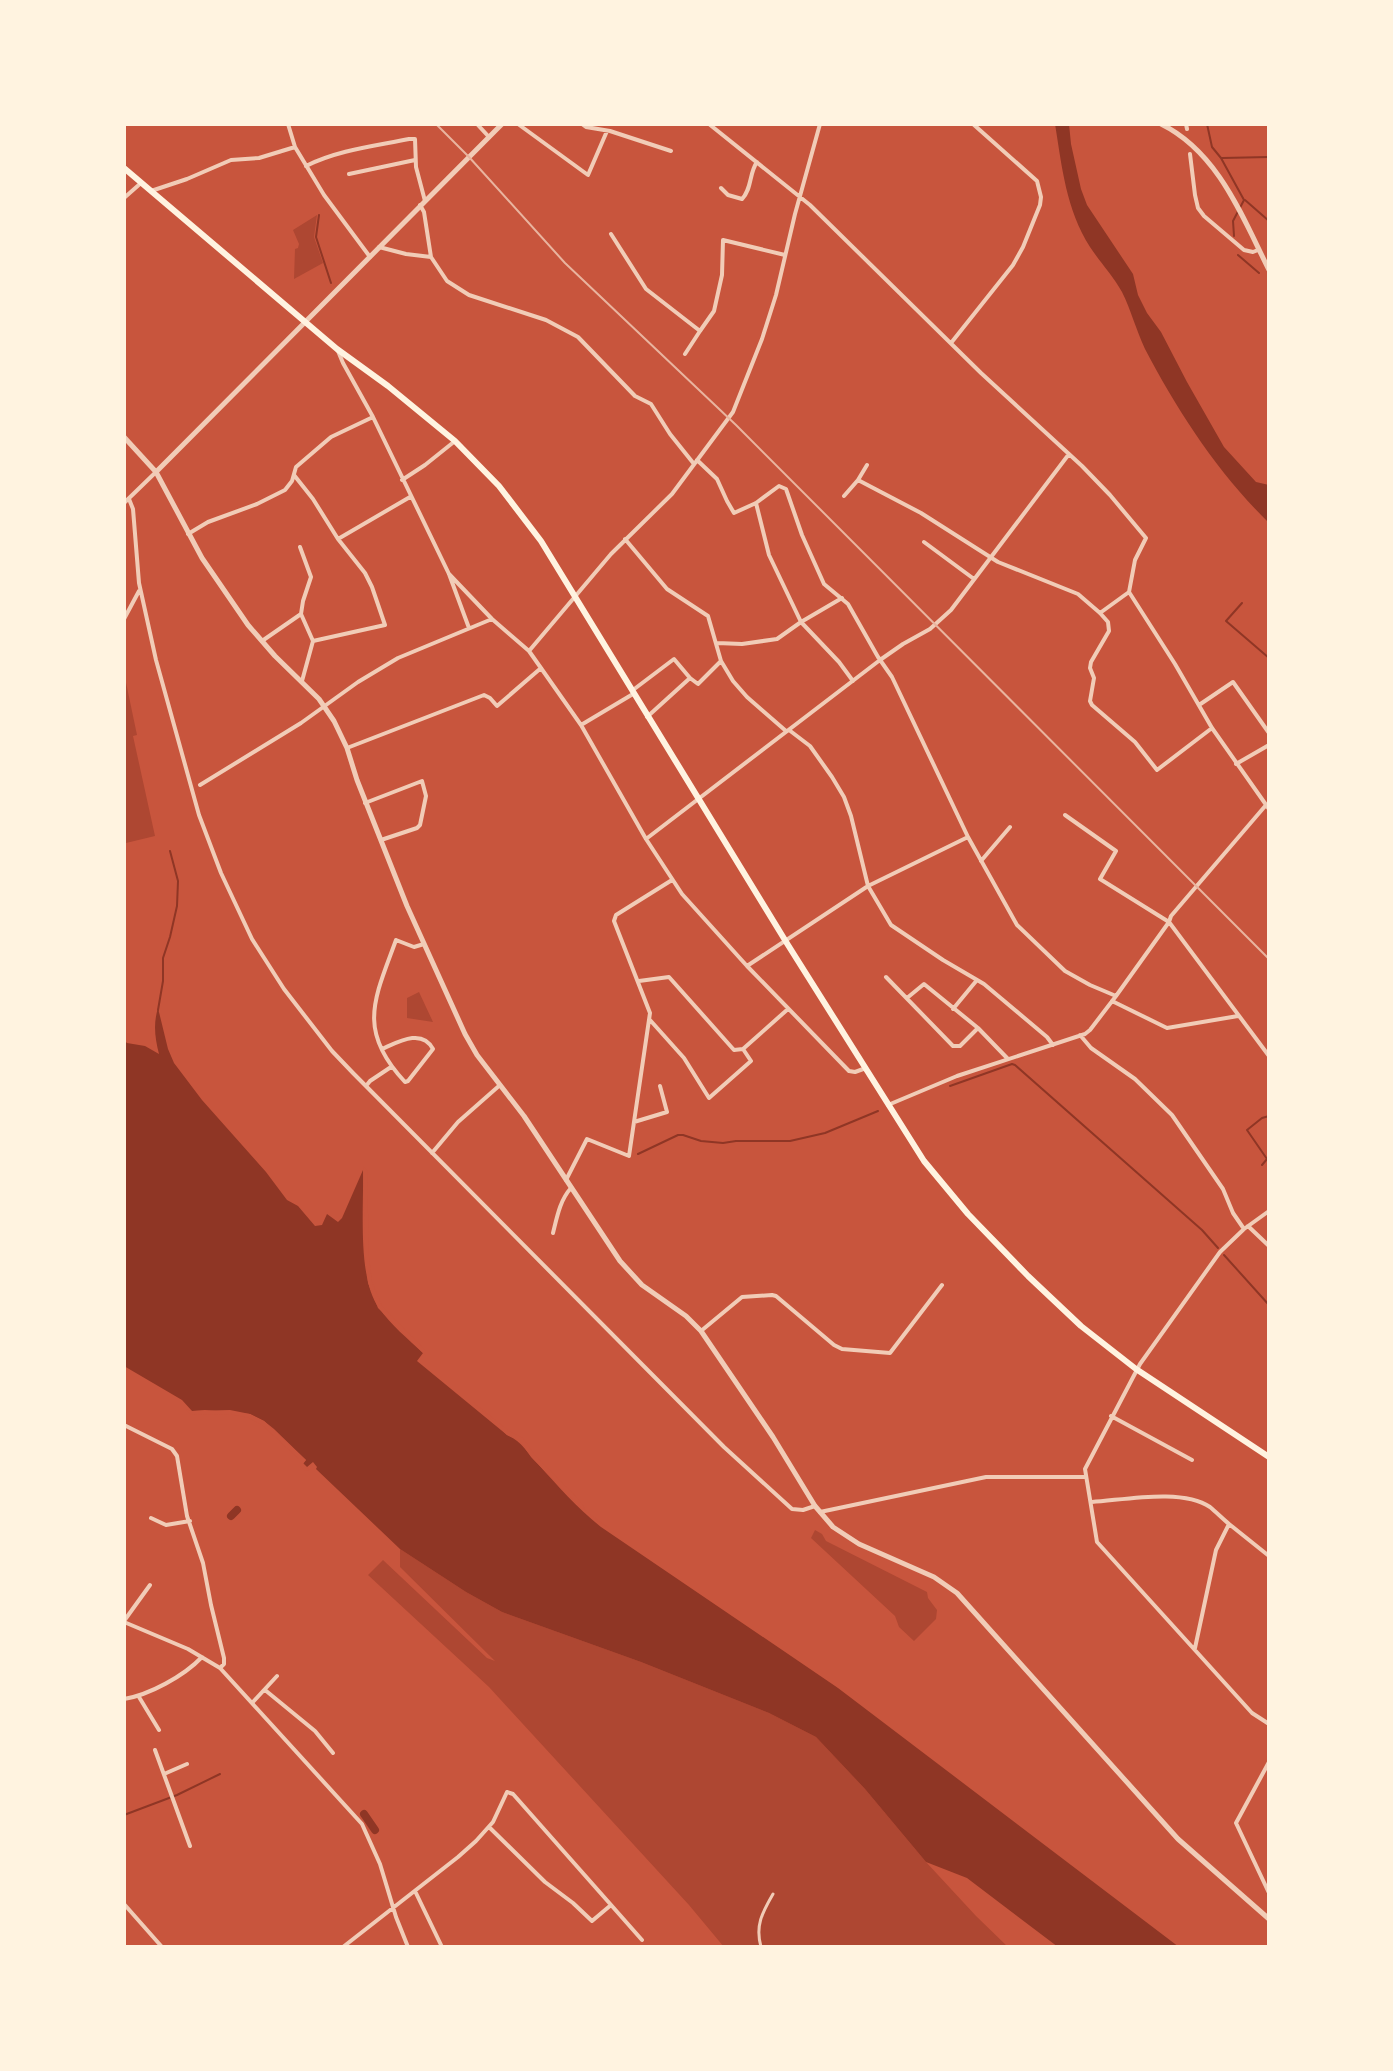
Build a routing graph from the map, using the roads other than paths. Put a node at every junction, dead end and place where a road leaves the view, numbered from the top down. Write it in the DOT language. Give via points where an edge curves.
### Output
graph roads {
  1 [pos="288,124"];
  2 [pos="477,124"];
  3 [pos="502,124"];
  4 [pos="518,124"];
  5 [pos="582,124"];
  6 [pos="709,124"];
  7 [pos="820,124"];
  8 [pos="973,124"];
  9 [pos="1164,125"];
  10 [pos="607,131"];
  11 [pos="489,137"];
  12 [pos="295,147"];
  13 [pos="671,151"];
  14 [pos="1190,154"];
  15 [pos="415,160"];
  16 [pos="757,162"];
  17 [pos="306,166"];
  18 [pos="124,168"];
  19 [pos="349,174"];
  20 [pos="141,183"];
  21 [pos="721,188"];
  22 [pos="151,191"];
  23 [pos="800,197"];
  24 [pos="124,198"];
  25 [pos="423,203"];
  26 [pos="611,234"];
  27 [pos="379,247"];
  28 [pos="1258,250"];
  29 [pos="785,255"];
  30 [pos="370,257"];
  31 [pos="431,257"];
  32 [pos="1269,270"];
  33 [pos="305,322"];
  34 [pos="700,331"];
  35 [pos="951,343"];
  36 [pos="337,349"];
  37 [pos="685,354"];
  38 [pos="373,417"];
  39 [pos="124,437"];
  40 [pos="455,441"];
  41 [pos="1069,454"];
  42 [pos="696,462"];
  43 [pos="867,465"];
  44 [pos="156,472"];
  45 [pos="294,475"];
  46 [pos="402,480"];
  47 [pos="858,480"];
  48 [pos="844,496"];
  49 [pos="410,497"];
  50 [pos="129,499"];
  51 [pos="124,503"];
  52 [pos="756,503"];
  53 [pos="188,534"];
  54 [pos="338,539"];
  55 [pos="625,539"];
  56 [pos="924,542"];
  57 [pos="300,547"];
  58 [pos="991,558"];
  59 [pos="449,574"];
  60 [pos="974,579"];
  61 [pos="140,589"];
  62 [pos="1129,592"];
  63 [pos="574,596"];
  64 [pos="842,598"];
  65 [pos="1100,613"];
  66 [pos="301,614"];
  67 [pos="124,619"];
  68 [pos="492,619"];
  69 [pos="801,622"];
  70 [pos="469,628"];
  71 [pos="262,641"];
  72 [pos="313,641"];
  73 [pos="717,643"];
  74 [pos="529,651"];
  75 [pos="880,660"];
  76 [pos="721,661"];
  77 [pos="541,668"];
  78 [pos="690,678"];
  79 [pos="302,681"];
  80 [pos="853,681"];
  81 [pos="632,692"];
  82 [pos="1199,705"];
  83 [pos="325,707"];
  84 [pos="647,717"];
  85 [pos="581,725"];
  86 [pos="1212,728"];
  87 [pos="788,731"];
  88 [pos="1269,733"];
  89 [pos="1269,745"];
  90 [pos="347,748"];
  91 [pos="1236,764"];
  92 [pos="200,785"];
  93 [pos="698,799"];
  94 [pos="365,803"];
  95 [pos="1268,807"];
  96 [pos="1065,815"];
  97 [pos="1010,827"];
  98 [pos="968,837"];
  99 [pos="646,839"];
  100 [pos="381,840"];
  101 [pos="981,861"];
  102 [pos="672,880"];
  103 [pos="868,886"];
  104 [pos="1169,922"];
  105 [pos="785,940"];
  106 [pos="424,944"];
  107 [pos="747,966"];
  108 [pos="886,977"];
  109 [pos="977,980"];
  110 [pos="639,981"];
  111 [pos="907,998"];
  112 [pos="1114,998"];
  113 [pos="788,1009"];
  114 [pos="953,1009"];
  115 [pos="1238,1016"];
  116 [pos="650,1020"];
  117 [pos="978,1028"];
  118 [pos="1080,1035"];
  119 [pos="1053,1045"];
  120 [pos="382,1049"];
  121 [pos="743,1049"];
  122 [pos="1269,1056"];
  123 [pos="1008,1059"];
  124 [pos="391,1067"];
  125 [pos="866,1068"];
  126 [pos="500,1085"];
  127 [pos="366,1086"];
  128 [pos="660,1086"];
  129 [pos="888,1105"];
  130 [pos="634,1122"];
  131 [pos="432,1153"];
  132 [pos="566,1180"];
  133 [pos="571,1188"];
  134 [pos="1269,1211"];
  135 [pos="1246,1228"];
  136 [pos="553,1233"];
  137 [pos="1269,1246"];
  138 [pos="942,1285"];
  139 [pos="701,1331"];
  140 [pos="1136,1369"];
  141 [pos="1111,1416"];
  142 [pos="124,1425"];
  143 [pos="1269,1457"];
  144 [pos="1192,1460"];
  145 [pos="1085,1477"];
  146 [pos="1092,1502"];
  147 [pos="815,1506"];
  148 [pos="820,1512"];
  149 [pos="151,1518"];
  150 [pos="190,1521"];
  151 [pos="1229,1524"];
  152 [pos="1269,1556"];
  153 [pos="150,1585"];
  154 [pos="124,1621"];
  155 [pos="1195,1648"];
  156 [pos="202,1657"];
  157 [pos="220,1668"];
  158 [pos="277,1676"];
  159 [pos="265,1690"];
  160 [pos="139,1697"];
  161 [pos="124,1699"];
  162 [pos="252,1703"];
  163 [pos="1269,1724"];
  164 [pos="159,1730"];
  165 [pos="155,1750"];
  166 [pos="333,1753"];
  167 [pos="1269,1762"];
  168 [pos="187,1764"];
  169 [pos="164,1774"];
  170 [pos="489,1827"];
  171 [pos="190,1846"];
  172 [pos="415,1891"];
  173 [pos="1269,1893"];
  174 [pos="773,1894"];
  175 [pos="124,1904"];
  176 [pos="611,1905"];
  177 [pos="393,1907"];
  178 [pos="1269,1919"];
  179 [pos="642,1940"];
  180 [pos="162,1947"];
  181 [pos="343,1947"];
  182 [pos="408,1947"];
  183 [pos="442,1947"];
  184 [pos="761,1947"];
  1 -- 12 [label="street"];
  2 -- 11 [label="street"];
  3 -- 11 [label="street"];
  4 -- 10 [label="street" via="588,175"];
  5 -- 10 [label="street"];
  6 -- 16 [label="street"];
  7 -- 23 [label="street"];
  8 -- 35 [label="street" via="1037,181 1041,197 1013,265"];
  9 -- 28 [label="street" via="1210,163"];
  10 -- 13 [label="street"];
  11 -- 25 [label="street"];
  12 -- 17 [label="street"];
  12 -- 22 [label="street" via="231,160"];
  14 -- 28 [label="street" via="1201,212 1244,250"];
  15 -- 17 [label="street" via="415,139 409,139"];
  15 -- 19 [label="street"];
  15 -- 25 [label="street"];
  16 -- 21 [label="street" via="742,199"];
  16 -- 23 [label="street"];
  17 -- 30 [label="street"];
  18 -- 20 [label="main road"];
  20 -- 22 [label="main road"];
  20 -- 24 [label="street"];
  22 -- 33 [label="main road"];
  23 -- 29 [label="street"];
  23 -- 35 [label="street"];
  25 -- 27 [label="street"];
  25 -- 31 [label="street"];
  26 -- 34 [label="street" via="646,289"];
  27 -- 30 [label="street"];
  27 -- 31 [label="street"];
  28 -- 32 [label="street"];
  29 -- 34 [label="street" via="723,240 714,311"];
  29 -- 42 [label="street" via="762,339 733,412"];
  30 -- 33 [label="street"];
  31 -- 42 [label="street" via="462,292 546,320 578,337 635,396 651,404"];
  33 -- 36 [label="main road"];
  33 -- 44 [label="street"];
  34 -- 37 [label="street"];
  35 -- 41 [label="street"];
  36 -- 38 [label="street"];
  36 -- 40 [label="main road"];
  38 -- 45 [label="street" via="331,437 296,467"];
  38 -- 46 [label="street"];
  39 -- 44 [label="street"];
  40 -- 46 [label="street"];
  40 -- 63 [label="main road" via="520,512"];
  41 -- 58 [label="street"];
  41 -- 62 [label="street" via="1146,538"];
  42 -- 52 [label="street" via="717,479 734,513"];
  42 -- 55 [label="street" via="672,494"];
  43 -- 47 [label="street"];
  44 -- 50 [label="street"];
  44 -- 53 [label="street"];
  45 -- 53 [label="street" via="285,490"];
  45 -- 54 [label="street"];
  46 -- 49 [label="street"];
  47 -- 48 [label="street"];
  47 -- 58 [label="street"];
  49 -- 54 [label="street"];
  49 -- 59 [label="street"];
  50 -- 51 [label="street"];
  50 -- 61 [label="street"];
  52 -- 64 [label="street" via="779,486 786,489 824,584"];
  52 -- 69 [label="street" via="769,555"];
  53 -- 71 [label="street"];
  54 -- 72 [label="street" via="365,573 385,625"];
  55 -- 63 [label="street"];
  55 -- 73 [label="street" via="667,589 708,616"];
  56 -- 60 [label="street"];
  57 -- 66 [label="street" via="311,577"];
  58 -- 60 [label="street"];
  58 -- 65 [label="street" via="1073,591"];
  59 -- 68 [label="street"];
  59 -- 70 [label="street"];
  60 -- 75 [label="street" via="943,618"];
  61 -- 67 [label="street"];
  61 -- 127 [label="street" via="178,745 231,896 284,989"];
  62 -- 65 [label="street"];
  62 -- 82 [label="street"];
  63 -- 74 [label="street"];
  63 -- 81 [label="main road"];
  64 -- 69 [label="street"];
  64 -- 75 [label="street"];
  65 -- 86 [label="street" via="1109,631 1091,662 1092,705 1135,742 1157,770"];
  66 -- 71 [label="street"];
  66 -- 72 [label="street"];
  68 -- 70 [label="street"];
  68 -- 74 [label="street"];
  69 -- 73 [label="street" via="777,639"];
  69 -- 80 [label="street"];
  70 -- 83 [label="street" via="398,658"];
  71 -- 79 [label="street"];
  72 -- 79 [label="street"];
  73 -- 76 [label="street"];
  74 -- 77 [label="street"];
  75 -- 80 [label="street"];
  75 -- 98 [label="street"];
  76 -- 78 [label="street" via="698,684"];
  76 -- 87 [label="street" via="747,697"];
  77 -- 85 [label="street"];
  77 -- 90 [label="street" via="497,706 484,695"];
  78 -- 81 [label="street" via="674,659"];
  78 -- 84 [label="street"];
  79 -- 83 [label="street"];
  80 -- 87 [label="street"];
  81 -- 84 [label="main road"];
  81 -- 85 [label="street"];
  82 -- 86 [label="street"];
  82 -- 88 [label="street" via="1233,682"];
  83 -- 90 [label="street"];
  83 -- 92 [label="street"];
  84 -- 93 [label="main road"];
  85 -- 99 [label="street"];
  86 -- 91 [label="street"];
  87 -- 93 [label="street"];
  87 -- 103 [label="street" via="810,746 844,797"];
  89 -- 91 [label="street"];
  90 -- 94 [label="street"];
  91 -- 95 [label="street"];
  93 -- 99 [label="street"];
  93 -- 105 [label="main road"];
  94 -- 100 [label="street"];
  94 -- 100 [label="street" via="422,781 426,796 420,825"];
  95 -- 104 [label="street"];
  96 -- 104 [label="street" via="1116,851 1100,879"];
  97 -- 101 [label="street"];
  98 -- 101 [label="street"];
  98 -- 103 [label="street"];
  99 -- 102 [label="street"];
  100 -- 106 [label="street"];
  101 -- 112 [label="street" via="1017,925 1065,971"];
  102 -- 107 [label="street"];
  102 -- 110 [label="street" via="614,921"];
  103 -- 105 [label="street"];
  103 -- 109 [label="street" via="891,925"];
  104 -- 112 [label="street"];
  104 -- 115 [label="street"];
  105 -- 107 [label="street"];
  105 -- 125 [label="main road"];
  106 -- 120 [label="street" via="414,947 396,940 374,1006 375,1034"];
  106 -- 126 [label="street" via="465,1034"];
  107 -- 113 [label="street"];
  108 -- 111 [label="street"];
  109 -- 114 [label="street"];
  109 -- 119 [label="street"];
  110 -- 116 [label="street"];
  110 -- 121 [label="street" via="669,977 734,1050"];
  111 -- 114 [label="street" via="924,984"];
  111 -- 117 [label="street" via="953,1046 960,1046"];
  112 -- 115 [label="street" via="1167,1028"];
  112 -- 118 [label="street"];
  113 -- 121 [label="street"];
  113 -- 125 [label="street" via="849,1071"];
  114 -- 117 [label="street"];
  115 -- 122 [label="street"];
  116 -- 121 [label="street" via="684,1058 709,1098 751,1061"];
  116 -- 130 [label="street"];
  117 -- 123 [label="street"];
  118 -- 119 [label="street"];
  118 -- 135 [label="street" via="1172,1115"];
  119 -- 123 [label="street"];
  120 -- 124 [label="street"];
  120 -- 124 [label="street" via="410,1037 432,1045 408,1081"];
  123 -- 129 [label="street"];
  124 -- 127 [label="street"];
  125 -- 129 [label="main road"];
  126 -- 131 [label="street"];
  126 -- 132 [label="street"];
  127 -- 131 [label="street"];
  128 -- 130 [label="street" via="667,1112"];
  129 -- 140 [label="main road" via="924,1161 968,1214 1058,1305"];
  130 -- 132 [label="street" via="629,1156 587,1139"];
  131 -- 147 [label="street" via="761,1482 792,1509"];
  132 -- 133 [label="street"];
  133 -- 136 [label="street"];
  133 -- 139 [label="street" via="631,1273"];
  134 -- 135 [label="street"];
  135 -- 137 [label="street"];
  135 -- 140 [label="street" via="1220,1252"];
  138 -- 139 [label="street" via="890,1353 842,1349 772,1295 742,1297"];
  139 -- 147 [label="street"];
  140 -- 141 [label="street"];
  140 -- 143 [label="main road"];
  141 -- 144 [label="street"];
  141 -- 145 [label="street"];
  142 -- 150 [label="street" via="175,1453"];
  145 -- 146 [label="street"];
  145 -- 148 [label="street" via="986,1477"];
  146 -- 151 [label="street" via="1175,1496 1209,1507"];
  146 -- 155 [label="street" via="1097,1542"];
  147 -- 148 [label="street"];
  148 -- 178 [label="street" via="841,1534 957,1593 1178,1839"];
  149 -- 150 [label="street" via="166,1525"];
  150 -- 157 [label="street" via="224,1658"];
  151 -- 152 [label="street"];
  151 -- 155 [label="street" via="1216,1550"];
  153 -- 154 [label="street"];
  154 -- 156 [label="street"];
  155 -- 163 [label="street" via="1252,1713"];
  156 -- 157 [label="street"];
  156 -- 160 [label="street"];
  157 -- 162 [label="street"];
  158 -- 159 [label="street"];
  159 -- 162 [label="street"];
  159 -- 166 [label="street"];
  160 -- 161 [label="street"];
  160 -- 164 [label="street"];
  162 -- 177 [label="street" via="362,1824"];
  165 -- 169 [label="street"];
  167 -- 173 [label="street" via="1236,1823"];
  168 -- 169 [label="street"];
  169 -- 171 [label="street"];
  170 -- 172 [label="street"];
  170 -- 176 [label="street" via="587,1918 592,1921"];
  170 -- 176 [label="street" via="507,1792 513,1794"];
  172 -- 177 [label="street"];
  172 -- 183 [label="street"];
  174 -- 184 [label="street" via="757,1932"];
  175 -- 180 [label="street"];
  176 -- 179 [label="street"];
  177 -- 181 [label="street"];
  177 -- 182 [label="street"];
}
